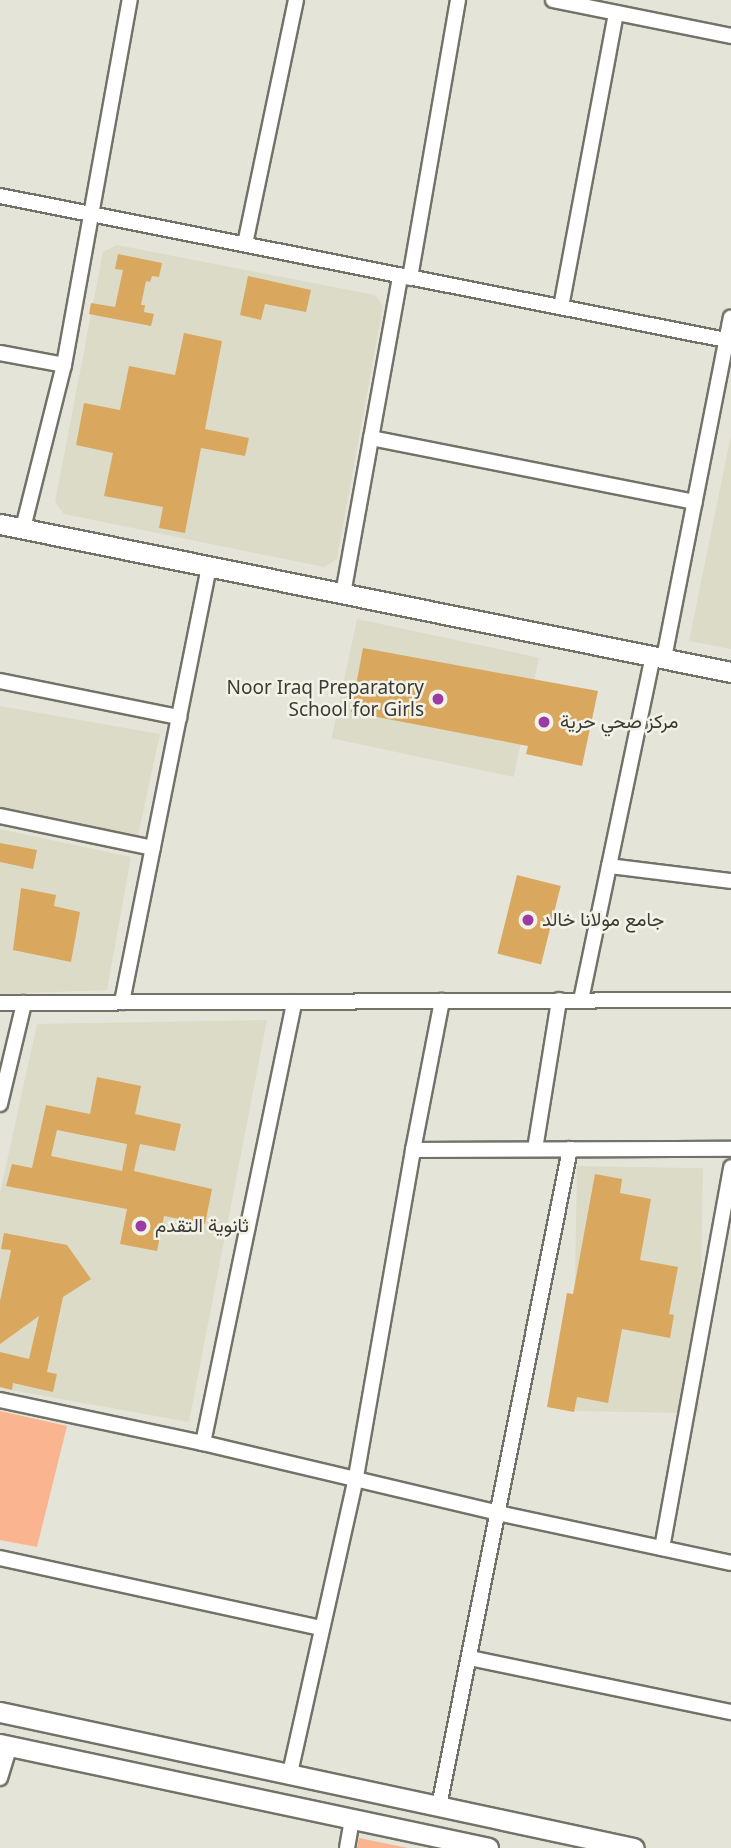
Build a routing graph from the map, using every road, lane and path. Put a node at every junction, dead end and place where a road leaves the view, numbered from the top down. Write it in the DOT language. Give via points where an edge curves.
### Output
graph roads {
  1 [pos="130,0"];
  2 [pos="296,0"];
  3 [pos="458,0"];
  4 [pos="552,0"];
  5 [pos="616,13"];
  6 [pos="731,36"];
  7 [pos="0,196"];
  8 [pos="90,213"];
  9 [pos="244,244"];
  10 [pos="405,277"];
  11 [pos="561,307"];
  12 [pos="731,318"];
  13 [pos="729,341"];
  14 [pos="0,353"];
  15 [pos="64,365"];
  16 [pos="371,439"];
  17 [pos="695,502"];
  18 [pos="0,524"];
  19 [pos="23,528"];
  20 [pos="209,566"];
  21 [pos="343,594"];
  22 [pos="659,657"];
  23 [pos="731,672"];
  24 [pos="0,681"];
  25 [pos="179,717"];
  26 [pos="0,816"];
  27 [pos="153,848"];
  28 [pos="609,866"];
  29 [pos="731,881"];
  30 [pos="559,1000"];
  31 [pos="581,1000"];
  32 [pos="731,1000"];
  33 [pos="442,1001"];
  34 [pos="122,1002"];
  35 [pos="294,1002"];
  36 [pos="0,1003"];
  37 [pos="24,1003"];
  38 [pos="0,1104"];
  39 [pos="535,1149"];
  40 [pos="570,1149"];
  41 [pos="731,1149"];
  42 [pos="412,1150"];
  43 [pos="731,1167"];
  44 [pos="0,1400"];
  45 [pos="204,1443"];
  46 [pos="356,1477"];
  47 [pos="498,1513"];
  48 [pos="662,1548"];
  49 [pos="0,1558"];
  50 [pos="731,1563"];
  51 [pos="321,1628"];
  52 [pos="470,1658"];
  53 [pos="0,1712"];
  54 [pos="731,1712"];
  55 [pos="131,1739"];
  56 [pos="5,1745"];
  57 [pos="125,1770"];
  58 [pos="290,1773"];
  59 [pos="0,1778"];
  60 [pos="439,1806"];
  61 [pos="352,1819"];
  62 [pos="442,1843"];
  63 [pos="347,1848"];
  64 [pos="488,1848"];
  65 [pos="634,1848"];
  1 -- 8 [label="street"];
  2 -- 9 [label="street"];
  3 -- 10 [label="street"];
  4 -- 5 [label="street"];
  5 -- 6 [label="street"];
  5 -- 11 [label="street"];
  7 -- 8 [label="street"];
  8 -- 9 [label="street"];
  8 -- 15 [label="street"];
  9 -- 10 [label="street"];
  10 -- 11 [label="street"];
  10 -- 16 [label="street"];
  11 -- 13 [label="street"];
  12 -- 13 [label="street"];
  13 -- 17 [label="street"];
  14 -- 15 [label="street"];
  15 -- 19 [label="street"];
  16 -- 17 [label="street"];
  16 -- 21 [label="street"];
  17 -- 22 [label="street"];
  18 -- 19 [label="main road"];
  19 -- 20 [label="main road"];
  20 -- 21 [label="main road"];
  20 -- 25 [label="street"];
  21 -- 22 [label="main road"];
  22 -- 23 [label="main road"];
  22 -- 28 [label="street"];
  24 -- 25 [label="street"];
  25 -- 27 [label="street"];
  26 -- 27 [label="street"];
  27 -- 34 [label="street"];
  28 -- 29 [label="street"];
  28 -- 31 [label="street"];
  30 -- 31 [label="street"];
  30 -- 33 [label="street"];
  30 -- 39 [label="street"];
  31 -- 32 [label="street"];
  33 -- 35 [label="street"];
  33 -- 42 [label="street"];
  34 -- 35 [label="street"];
  34 -- 37 [label="street"];
  35 -- 45 [label="street"];
  36 -- 37 [label="street"];
  37 -- 38 [label="street"];
  39 -- 40 [label="street"];
  39 -- 42 [label="street"];
  40 -- 41 [label="street"];
  40 -- 47 [label="street"];
  42 -- 46 [label="street"];
  43 -- 48 [label="street"];
  44 -- 45 [label="street"];
  45 -- 46 [label="street"];
  46 -- 47 [label="street"];
  46 -- 51 [label="street"];
  47 -- 48 [label="street"];
  47 -- 52 [label="street"];
  48 -- 50 [label="street"];
  49 -- 51 [label="street"];
  51 -- 58 [label="street"];
  52 -- 54 [label="street"];
  52 -- 60 [label="street"];
  53 -- 55 [label="main road"];
  55 -- 57 [label="main road"];
  55 -- 58 [label="main road"];
  56 -- 57 [label="main road"];
  56 -- 59 [label="street"];
  57 -- 61 [label="main road"];
  58 -- 60 [label="main road"];
  60 -- 65 [label="main road"];
  61 -- 62 [label="main road"];
  61 -- 63 [label="street"];
  62 -- 64 [label="main road"];
}
